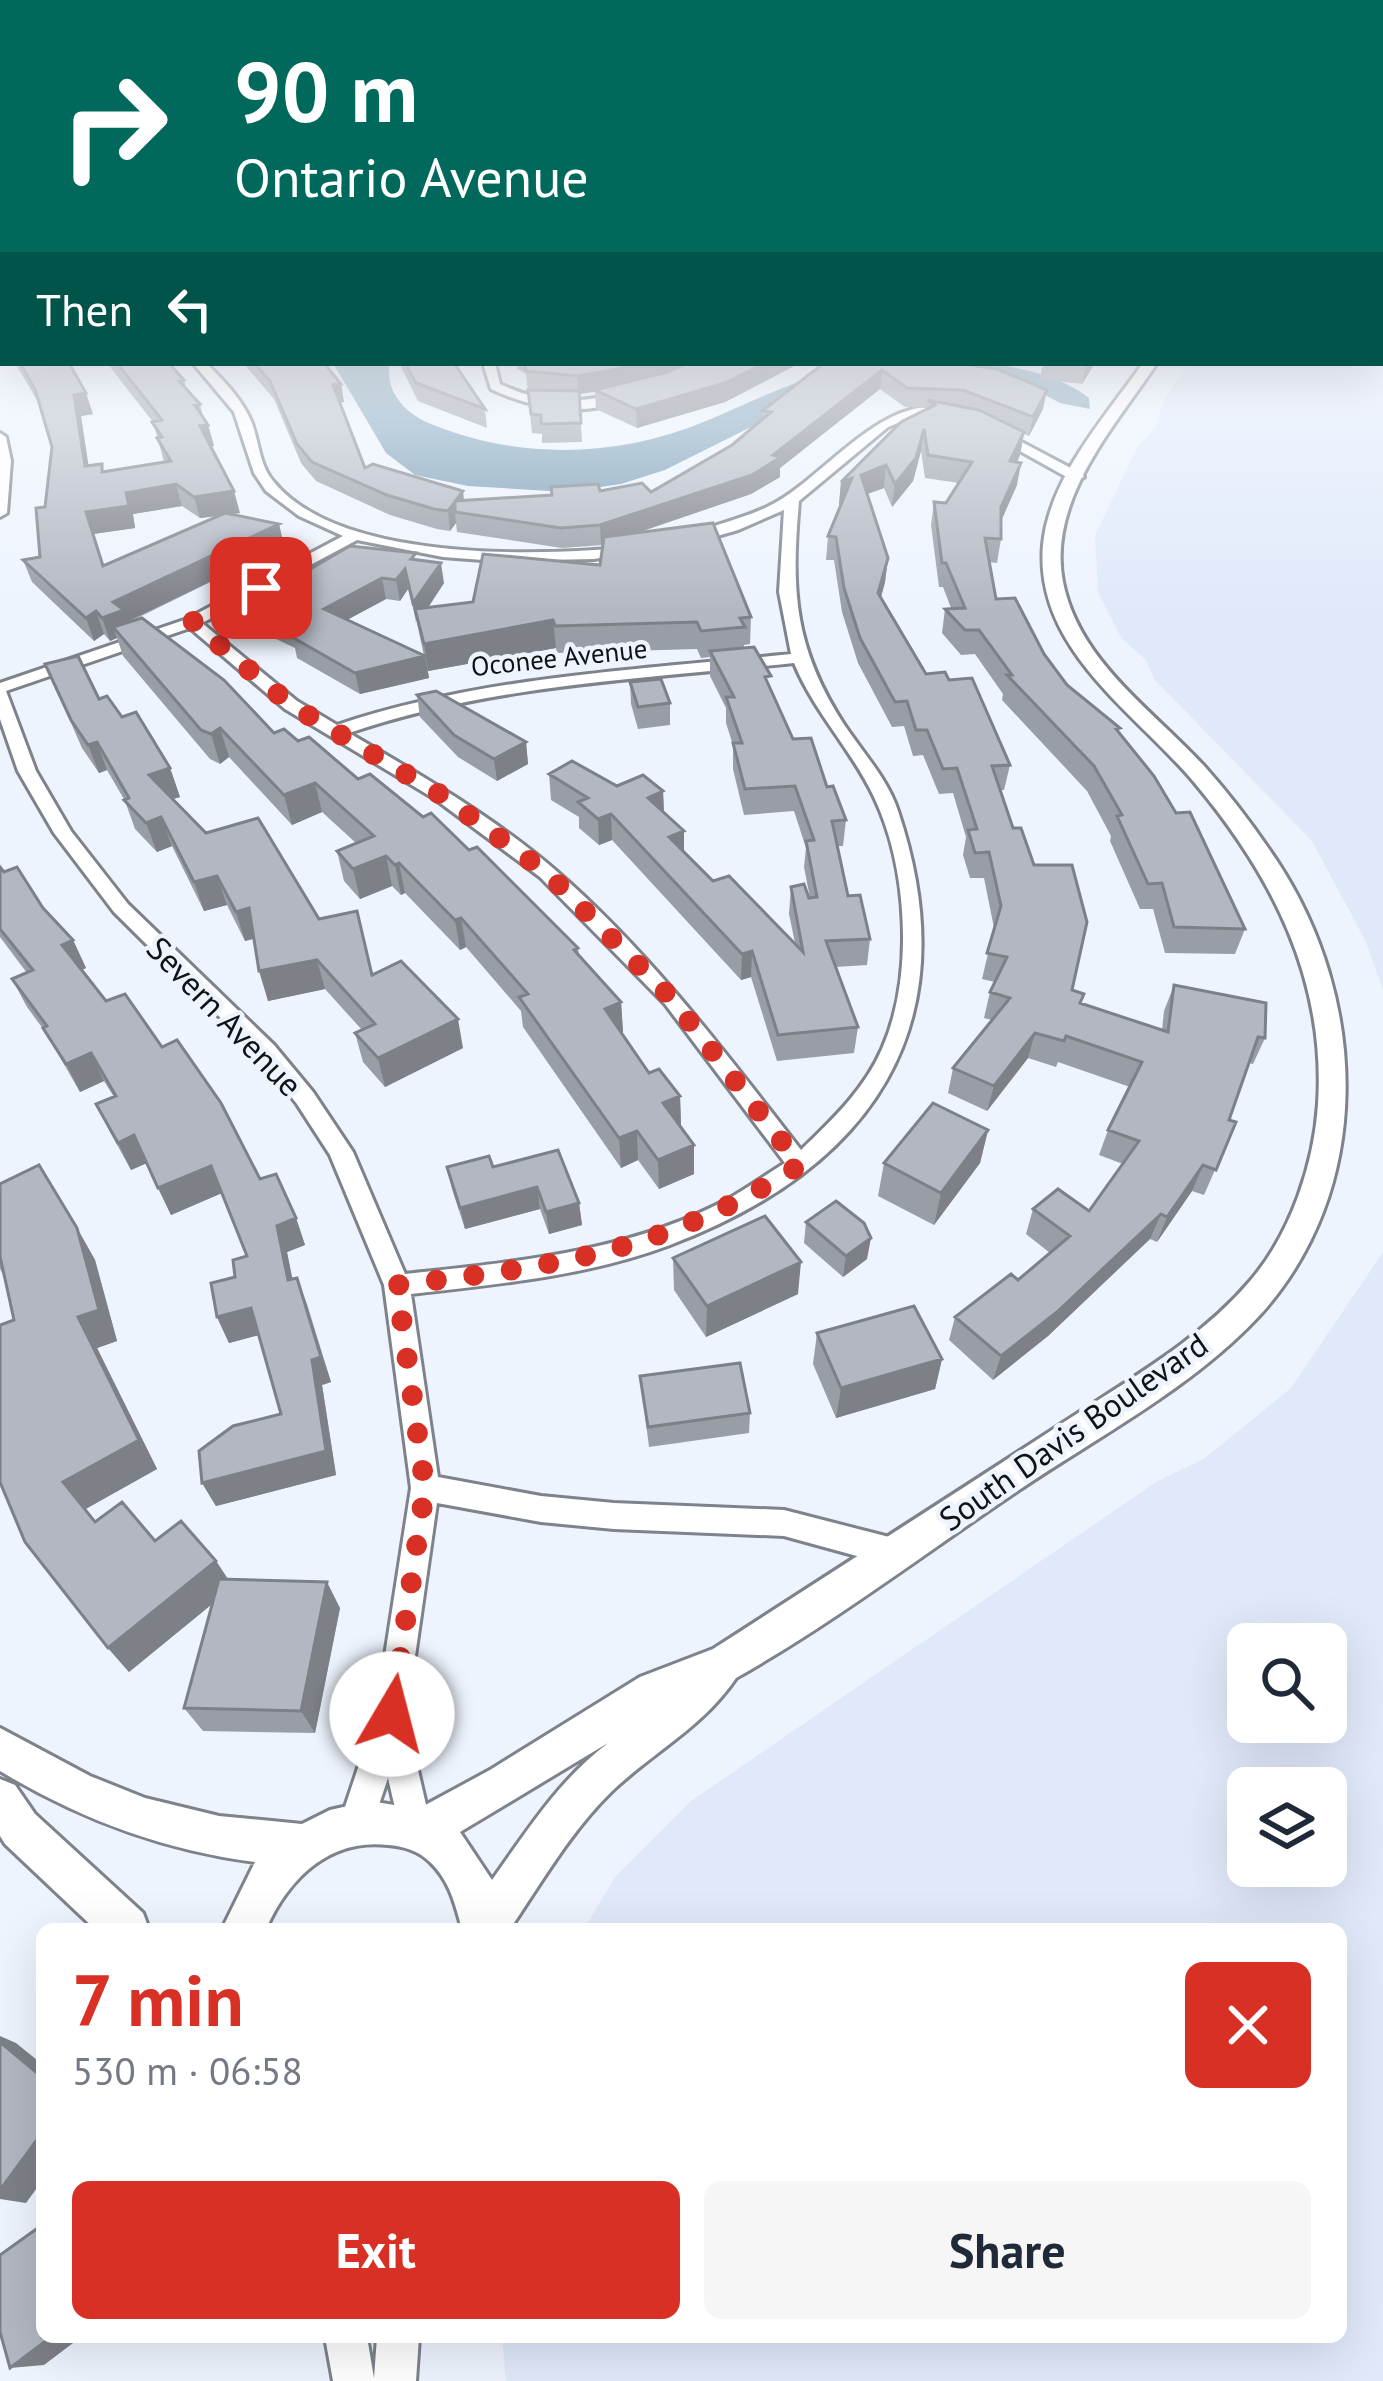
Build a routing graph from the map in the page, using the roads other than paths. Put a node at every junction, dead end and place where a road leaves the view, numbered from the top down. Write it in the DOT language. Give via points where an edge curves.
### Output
graph roads {
  1 [pos="224,392"];
  2 [pos="515,392"];
  3 [pos="636,392"];
  4 [pos="1131,392"];
  5 [pos="964,416"];
  6 [pos="989,428"];
  7 [pos="0,437"];
  8 [pos="1077,477"];
  9 [pos="792,500"];
  10 [pos="0,513"];
  11 [pos="357,534"];
  12 [pos="672,544"];
  13 [pos="647,549"];
  14 [pos="192,622"];
  15 [pos="796,658"];
  16 [pos="0,691"];
  17 [pos="334,732"];
  18 [pos="800,1165"];
  19 [pos="397,1285"];
  20 [pos="425,1488"];
  21 [pos="897,1553"];
  22 [pos="725,1663"];
  23 [pos="392,1714"];
  24 [pos="0,1748"];
  25 [pos="0,1800"];
  26 [pos="357,1822"];
  27 [pos="418,1827"];
  28 [pos="304,1845"];
  29 [pos="121,1923"];
  30 [pos="247,1923"];
  31 [pos="483,1923"];
  32 [pos="488,1923"];
  33 [pos="347,2343"];
  34 [pos="397,2343"];
  35 [pos="354,2381"];
  36 [pos="394,2381"];
  1 -- 11 [label="street" via="242,414 272,490"];
  2 -- 3 [label="street" via="553,404"];
  4 -- 8 [label="street, South Davis Boulevard"];
  5 -- 9 [label="street" via="891,419"];
  6 -- 8 [label="street"];
  7 -- 10 [label="street"];
  8 -- 21 [label="street, South Davis Boulevard" via="1052,544 1065,612 1100,674 1229,813 1317,964 1334,1022 1329,1142 1309,1208 1266,1286 1189,1357"];
  9 -- 12 [label="street"];
  9 -- 15 [label="street" via="785,578"];
  11 -- 13 [label="street" via="495,558"];
  11 -- 14 [label="street"];
  14 -- 16 [label="street"];
  14 -- 17 [label="street" via="254,678"];
  15 -- 17 [label="street, Oconee Avenue" via="505,686"];
  15 -- 18 [label="street" via="888,807 915,926 913,986 898,1043 851,1116"];
  16 -- 19 [label="street, Severn Avenue" via="27,771 63,833 121,908 266,1050 317,1116 370,1213"];
  17 -- 18 [label="street" via="441,795 547,873 672,999"];
  18 -- 19 [label="street" via="722,1211 606,1254"];
  19 -- 20 [label="street, Severn Avenue"];
  20 -- 21 [label="street" via="614,1516 784,1522"];
  20 -- 23 [label="street, Severn Avenue"];
  21 -- 22 [label="street, South Davis Boulevard"];
  22 -- 27 [label="street, South Davis Boulevard" via="654,1691 506,1785"];
  22 -- 32 [label="street, South Davis Boulevard" via="687,1708 597,1777"];
  23 -- 26 [label="street, Severn Avenue"];
  23 -- 27 [label="street, Severn Avenue"];
  24 -- 28 [label="street" via="136,1820 230,1842"];
  25 -- 29 [label="street" via="20,1829"];
  26 -- 27 [label="street"];
  26 -- 28 [label="street"];
  27 -- 31 [label="street" via="441,1840 471,1877"];
  28 -- 30 [label="street" via="272,1876"];
  33 -- 35 [label="street"];
  34 -- 36 [label="street"];
}
